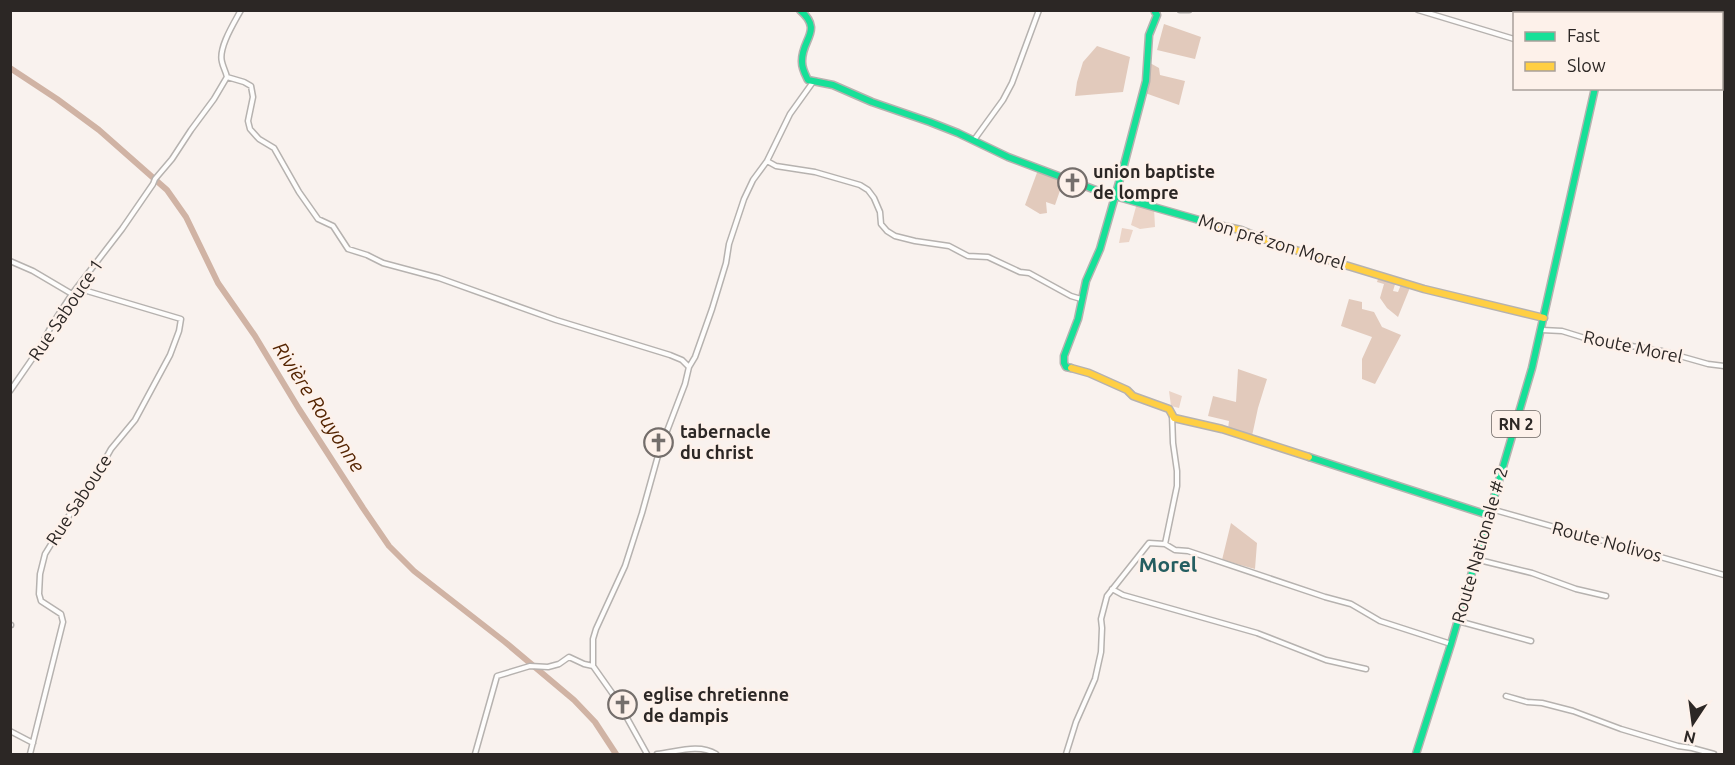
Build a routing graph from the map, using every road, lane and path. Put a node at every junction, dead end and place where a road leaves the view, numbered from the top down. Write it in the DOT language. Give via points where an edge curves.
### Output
graph roads {
  1 [pos="242,10"];
  2 [pos="800,10"];
  3 [pos="1040,10"];
  4 [pos="1157,10"];
  5 [pos="1180,10"];
  6 [pos="1189,10"];
  7 [pos="1418,10"];
  8 [pos="1513,38"];
  9 [pos="227,77"];
  10 [pos="813,82"];
  11 [pos="1595,90"];
  12 [pos="974,140"];
  13 [pos="767,161"];
  14 [pos="1114,196"];
  15 [pos="10,261"];
  16 [pos="77,288"];
  17 [pos="72,294"];
  18 [pos="1081,299"];
  19 [pos="1544,318"];
  20 [pos="1542,330"];
  21 [pos="1725,366"];
  22 [pos="689,367"];
  23 [pos="10,391"];
  24 [pos="1172,415"];
  25 [pos="1489,512"];
  26 [pos="1165,544"];
  27 [pos="1475,559"];
  28 [pos="1725,575"];
  29 [pos="1112,589"];
  30 [pos="1606,596"];
  31 [pos="1458,621"];
  32 [pos="1532,641"];
  33 [pos="1451,644"];
  34 [pos="593,666"];
  35 [pos="1366,669"];
  36 [pos="1506,696"];
  37 [pos="10,731"];
  38 [pos="33,743"];
  39 [pos="30,754"];
  40 [pos="475,754"];
  41 [pos="647,754"];
  42 [pos="657,754"];
  43 [pos="716,754"];
  44 [pos="1066,754"];
  45 [pos="1416,754"];
  46 [pos="1714,754"];
  1 -- 9 [label="street" via="222,53"];
  2 -- 10 [label="street" via="811,28 802,72"];
  3 -- 12 [label="street" via="1012,83"];
  4 -- 14 [label="street" via="1149,36 1144,88"];
  5 -- 6 [label="street"];
  7 -- 8 [label="street"];
  9 -- 16 [label="street, Rue Sabouce 1"];
  9 -- 22 [label="street" via="251,86 250,129 274,148 318,219 333,226 348,249 670,355"];
  10 -- 12 [label="street, Mon pré zon Morel" via="843,89"];
  10 -- 13 [label="street" via="790,114"];
  11 -- 19 [label="street, Route Nationale # 2 / RN 2"];
  12 -- 14 [label="street, Mon pré zon Morel" via="1050,174"];
  13 -- 18 [label="street" via="860,185 874,198 881,224 895,236 949,246 968,256 988,257"];
  13 -- 22 [label="street" via="744,199 709,318"];
  14 -- 18 [label="street"];
  14 -- 19 [label="street, Mon pré zon Morel" via="1241,230 1411,285"];
  15 -- 17 [label="street"];
  16 -- 17 [label="street, Rue Sabouce 1"];
  16 -- 38 [label="street, Rue Sabouce" via="181,319 170,355 135,420 111,449 45,554 39,594 41,601 61,614 63,622"];
  17 -- 23 [label="street, Rue Sabouce 1"];
  18 -- 24 [label="street" via="1064,356 1066,367 1089,373 1158,404"];
  19 -- 20 [label="street, Route Nationale # 2 / RN 2"];
  20 -- 21 [label="street, Route Morel"];
  20 -- 25 [label="street, Route Nationale # 2 / RN 2"];
  22 -- 34 [label="street" via="625,566 596,629"];
  24 -- 25 [label="street"];
  24 -- 26 [label="street" via="1177,486"];
  25 -- 27 [label="street, Route Nationale # 2 / RN 2"];
  25 -- 28 [label="street, Route Nolivos"];
  26 -- 29 [label="street" via="1149,543"];
  26 -- 33 [label="street" via="1351,604 1380,621"];
  27 -- 30 [label="street"];
  27 -- 31 [label="street, Route Nationale # 2 / RN 2"];
  29 -- 35 [label="street" via="1123,596 1257,633 1326,660"];
  29 -- 44 [label="street" via="1101,619 1101,652 1095,680"];
  31 -- 32 [label="street"];
  31 -- 33 [label="street, Route Nationale # 2 / RN 2"];
  33 -- 45 [label="street, Route Nationale # 2 / RN 2"];
  34 -- 40 [label="street" via="569,657 548,667 530,666 497,676"];
  34 -- 41 [label="street"];
  36 -- 46 [label="street" via="1573,711 1621,729"];
  37 -- 38 [label="street"];
  38 -- 39 [label="street, Rue Sabouce"];
  42 -- 43 [label="street" via="694,748"];
}
